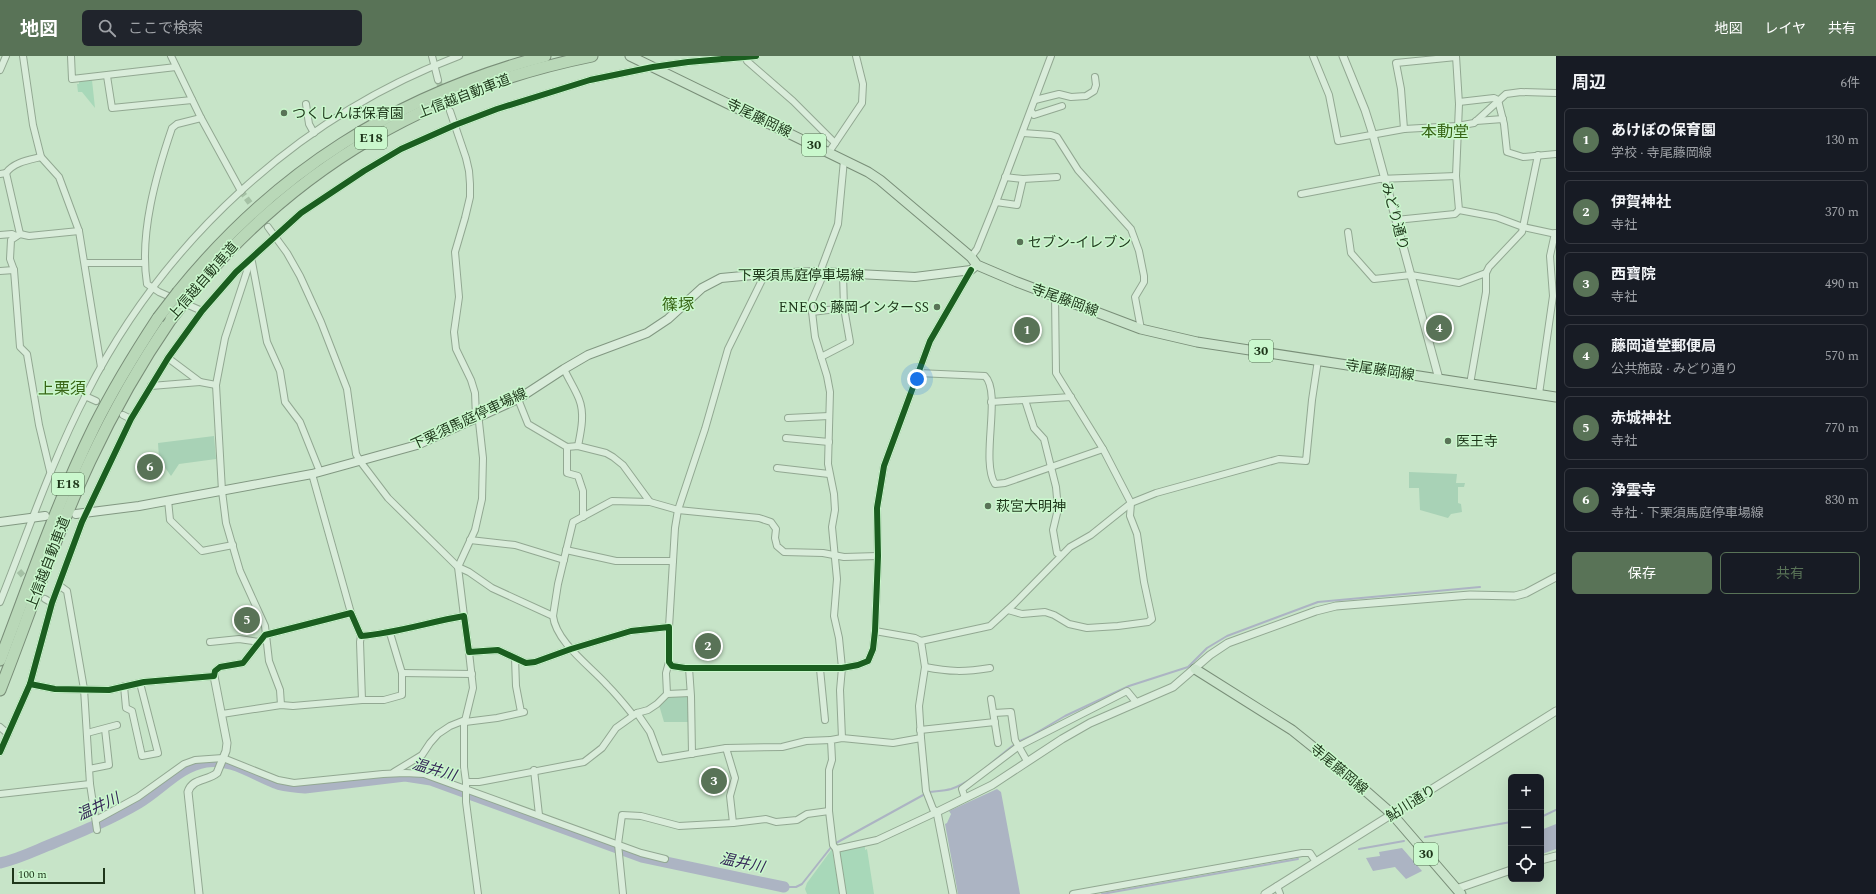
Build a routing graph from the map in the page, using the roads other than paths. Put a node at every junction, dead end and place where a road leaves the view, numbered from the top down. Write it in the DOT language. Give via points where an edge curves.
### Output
graph roads {
  1 [pos="6,56"];
  2 [pos="23,56"];
  3 [pos="71,56"];
  4 [pos="171,56"];
  5 [pos="432,56"];
  6 [pos="459,56"];
  7 [pos="545,56"];
  8 [pos="592,56"];
  9 [pos="630,56"];
  10 [pos="756,56"];
  11 [pos="856,56"];
  12 [pos="1051,56"];
  13 [pos="1313,56"];
  14 [pos="1343,56"];
  15 [pos="1456,56"];
  16 [pos="747,57"];
  17 [pos="434,66"];
  18 [pos="653,67"];
  19 [pos="176,68"];
  20 [pos="0,70"];
  21 [pos="107,76"];
  22 [pos="1095,77"];
  23 [pos="438,80"];
  24 [pos="1556,93"];
  25 [pos="192,100"];
  26 [pos="1035,100"];
  27 [pos="1498,100"];
  28 [pos="1459,102"];
  29 [pos="306,104"];
  30 [pos="1062,106"];
  31 [pos="450,111"];
  32 [pos="1031,111"];
  33 [pos="201,118"];
  34 [pos="1503,119"];
  35 [pos="1476,121"];
  36 [pos="455,125"];
  37 [pos="1457,126"];
  38 [pos="1404,129"];
  39 [pos="314,133"];
  40 [pos="1023,133"];
  41 [pos="1373,135"];
  42 [pos="835,143"];
  43 [pos="829,152"];
  44 [pos="1556,154"];
  45 [pos="1538,155"];
  46 [pos="41,157"];
  47 [pos="844,160"];
  48 [pos="3,173"];
  49 [pos="1456,176"];
  50 [pos="1005,177"];
  51 [pos="1056,177"];
  52 [pos="1384,178"];
  53 [pos="1023,179"];
  54 [pos="241,191"];
  55 [pos="1300,194"];
  56 [pos="996,202"];
  57 [pos="1460,210"];
  58 [pos="1396,220"];
  59 [pos="268,227"];
  60 [pos="1523,227"];
  61 [pos="79,231"];
  62 [pos="1348,232"];
  63 [pos="1556,234"];
  64 [pos="0,235"];
  65 [pos="18,235"];
  66 [pos="275,238"];
  67 [pos="971,257"];
  68 [pos="251,259"];
  69 [pos="85,263"];
  70 [pos="145,263"];
  71 [pos="974,268"];
  72 [pos="14,270"];
  73 [pos="0,271"];
  74 [pos="822,273"];
  75 [pos="1486,273"];
  76 [pos="765,274"];
  77 [pos="844,274"];
  78 [pos="1411,275"];
  79 [pos="152,287"];
  80 [pos="1055,296"];
  81 [pos="844,308"];
  82 [pos="202,311"];
  83 [pos="812,312"];
  84 [pos="1141,329"];
  85 [pos="821,356"];
  86 [pos="168,358"];
  87 [pos="1318,360"];
  88 [pos="101,367"];
  89 [pos="564,368"];
  90 [pos="918,374"];
  91 [pos="1439,379"];
  92 [pos="200,382"];
  93 [pos="1470,384"];
  94 [pos="216,385"];
  95 [pos="151,386"];
  96 [pos="1539,394"];
  97 [pos="85,396"];
  98 [pos="1556,396"];
  99 [pos="1071,397"];
  100 [pos="518,399"];
  101 [pos="1025,400"];
  102 [pos="96,401"];
  103 [pos="992,402"];
  104 [pos="123,415"];
  105 [pos="829,416"];
  106 [pos="476,417"];
  107 [pos="788,418"];
  108 [pos="131,419"];
  109 [pos="786,438"];
  110 [pos="829,442"];
  111 [pos="578,446"];
  112 [pos="567,447"];
  113 [pos="1103,449"];
  114 [pos="360,461"];
  115 [pos="777,468"];
  116 [pos="1050,468"];
  117 [pos="50,471"];
  118 [pos="316,473"];
  119 [pos="829,474"];
  120 [pos="222,492"];
  121 [pos="168,500"];
  122 [pos="650,502"];
  123 [pos="1131,503"];
  124 [pos="678,510"];
  125 [pos="88,512"];
  126 [pos="76,514"];
  127 [pos="46,516"];
  128 [pos="583,516"];
  129 [pos="32,518"];
  130 [pos="0,522"];
  131 [pos="470,540"];
  132 [pos="233,545"];
  133 [pos="566,550"];
  134 [pos="1061,555"];
  135 [pos="836,556"];
  136 [pos="878,556"];
  137 [pos="564,560"];
  138 [pos="673,561"];
  139 [pos="14,566"];
  140 [pos="458,568"];
  141 [pos="20,571"];
  142 [pos="1556,577"];
  143 [pos="60,586"];
  144 [pos="45,599"];
  145 [pos="0,602"];
  146 [pos="52,603"];
  147 [pos="1008,610"];
  148 [pos="351,613"];
  149 [pos="464,616"];
  150 [pos="553,616"];
  151 [pos="669,627"];
  152 [pos="875,631"];
  153 [pos="390,633"];
  154 [pos="264,635"];
  155 [pos="361,636"];
  156 [pos="921,641"];
  157 [pos="210,642"];
  158 [pos="259,642"];
  159 [pos="571,649"];
  160 [pos="468,652"];
  161 [pos="515,658"];
  162 [pos="0,660"];
  163 [pos="669,662"];
  164 [pos="925,667"];
  165 [pos="688,668"];
  166 [pos="842,668"];
  167 [pos="990,668"];
  168 [pos="820,669"];
  169 [pos="1195,669"];
  170 [pos="402,673"];
  171 [pos="472,674"];
  172 [pos="214,676"];
  173 [pos="140,683"];
  174 [pos="30,684"];
  175 [pos="124,686"];
  176 [pos="84,689"];
  177 [pos="0,690"];
  178 [pos="690,693"];
  179 [pos="667,694"];
  180 [pos="991,699"];
  181 [pos="362,700"];
  182 [pos="1136,702"];
  183 [pos="281,705"];
  184 [pos="1556,711"];
  185 [pos="994,713"];
  186 [pos="222,714"];
  187 [pos="635,714"];
  188 [pos="825,720"];
  189 [pos="465,721"];
  190 [pos="995,722"];
  191 [pos="117,725"];
  192 [pos="0,727"];
  193 [pos="105,729"];
  194 [pos="920,730"];
  195 [pos="87,733"];
  196 [pos="8,734"];
  197 [pos="842,738"];
  198 [pos="921,738"];
  199 [pos="831,740"];
  200 [pos="998,742"];
  201 [pos="1019,746"];
  202 [pos="726,748"];
  203 [pos="0,752"];
  204 [pos="692,754"];
  205 [pos="1027,761"];
  206 [pos="222,762"];
  207 [pos="89,769"];
  208 [pos="534,770"];
  209 [pos="391,774"];
  210 [pos="90,784"];
  211 [pos="466,787"];
  212 [pos="0,794"];
  213 [pos="965,798"];
  214 [pos="829,811"];
  215 [pos="937,812"];
  216 [pos="1392,814"];
  217 [pos="539,815"];
  218 [pos="96,821"];
  219 [pos="733,823"];
  220 [pos="97,830"];
  221 [pos="618,844"];
  222 [pos="836,849"];
  223 [pos="1556,856"];
  224 [pos="665,859"];
  225 [pos="1544,859"];
  226 [pos="1316,862"];
  227 [pos="1508,871"];
  228 [pos="1277,886"];
  229 [pos="1458,891"];
  230 [pos="199,894"];
  231 [pos="478,894"];
  232 [pos="623,894"];
  233 [pos="843,894"];
  234 [pos="952,894"];
  235 [pos="1073,894"];
  236 [pos="1265,894"];
  237 [pos="1280,894"];
  1 -- 20 [label="street"];
  2 -- 46 [label="street" via="33,125"];
  3 -- 21 [label="street" via="72,80"];
  4 -- 19 [label="street"];
  5 -- 17 [label="street"];
  6 -- 17 [label="street"];
  7 -- 162 [label="highway, 上信越自動車道 / E18, bridge" via="493,71 435,93 352,136 256,208 214,250 158,318 125,369 81,455"];
  8 -- 177 [label="highway, 上信越自動車道 / E18, bridge" via="524,73 467,92 414,115 359,145 309,179 263,217 225,254 171,319 134,376 90,461"];
  9 -- 18 [label="main road, 寺尾藤岡線 / 30"];
  10 -- 16 [label="street"];
  11 -- 42 [label="street" via="863,84 862,103"];
  12 -- 26 [label="street"];
  13 -- 41 [label="street" via="1329,95 1338,141"];
  14 -- 41 [label="street, みどり通り"];
  15 -- 28 [label="street"];
  15 -- 38 [label="street" via="1396,63"];
  16 -- 18 [label="street"];
  16 -- 42 [label="street" via="747,61"];
  17 -- 23 [label="street"];
  17 -- 39 [label="street" via="375,95"];
  18 -- 36 [label="street" via="590,80 523,100"];
  18 -- 43 [label="main road, 寺尾藤岡線 / 30"];
  19 -- 21 [label="street"];
  19 -- 25 [label="street"];
  21 -- 25 [label="street" via="112,108"];
  22 -- 26 [label="street" via="1094,91 1086,96 1071,97 1059,94"];
  24 -- 27 [label="street" via="1511,93"];
  25 -- 33 [label="street"];
  26 -- 32 [label="street"];
  27 -- 28 [label="street" via="1494,98"];
  27 -- 34 [label="street"];
  27 -- 35 [label="street"];
  28 -- 37 [label="street"];
  29 -- 39 [label="street" via="309,124"];
  30 -- 32 [label="street" via="1034,115"];
  31 -- 36 [label="street"];
  32 -- 40 [label="street"];
  33 -- 54 [label="street"];
  33 -- 70 [label="street" via="177,124 172,128 157,174 147,230"];
  34 -- 35 [label="street"];
  34 -- 45 [label="street" via="1507,152 1523,157"];
  35 -- 37 [label="street"];
  36 -- 66 [label="street" via="401,149 364,171 301,213"];
  36 -- 106 [label="street" via="467,164 470,197 455,252 459,297 454,332 456,349 471,380"];
  37 -- 38 [label="street"];
  37 -- 49 [label="street"];
  38 -- 41 [label="street"];
  39 -- 54 [label="street"];
  40 -- 50 [label="street"];
  40 -- 84 [label="street" via="1057,137 1078,170 1131,229 1144,276 1144,282 1135,297"];
  41 -- 52 [label="street, みどり通り"];
  42 -- 43 [label="street"];
  43 -- 47 [label="main road, 寺尾藤岡線 / 30"];
  44 -- 45 [label="street"];
  45 -- 60 [label="street"];
  46 -- 48 [label="street" via="21,162"];
  46 -- 61 [label="street" via="59,177"];
  47 -- 67 [label="main road, 寺尾藤岡線 / 30" via="880,180"];
  47 -- 74 [label="street" via="838,224"];
  48 -- 65 [label="street"];
  49 -- 52 [label="street"];
  49 -- 57 [label="street"];
  50 -- 53 [label="street"];
  50 -- 56 [label="street"];
  51 -- 53 [label="street"];
  52 -- 55 [label="street"];
  52 -- 58 [label="street, みどり通り"];
  53 -- 56 [label="street" via="1017,205"];
  54 -- 79 [label="street" via="195,236"];
  56 -- 67 [label="street" via="977,249"];
  57 -- 58 [label="street" via="1455,214"];
  57 -- 60 [label="street" via="1496,217"];
  58 -- 78 [label="street, みどり通り"];
  59 -- 66 [label="street"];
  60 -- 63 [label="street"];
  60 -- 75 [label="street" via="1522,232 1509,243"];
  61 -- 65 [label="street"];
  61 -- 69 [label="street"];
  62 -- 78 [label="street" via="1351,253 1374,279"];
  63 -- 96 [label="street" via="1550,256 1553,296"];
  64 -- 65 [label="street"];
  65 -- 72 [label="street" via="11,240 10,259"];
  66 -- 68 [label="street"];
  66 -- 114 [label="street" via="288,253 300,276 347,389 356,454"];
  67 -- 71 [label="main road, 寺尾藤岡線 / 30"];
  68 -- 82 [label="street" via="236,272"];
  68 -- 94 [label="street" via="225,338"];
  68 -- 118 [label="street" via="267,342 280,371 285,402 300,422"];
  69 -- 70 [label="street"];
  69 -- 88 [label="street"];
  70 -- 79 [label="street" via="147,284"];
  71 -- 77 [label="main road, 下栗須馬庭停車場線" via="915,277"];
  71 -- 80 [label="main road, 寺尾藤岡線 / 30"];
  71 -- 90 [label="street" via="930,341"];
  72 -- 73 [label="street"];
  72 -- 117 [label="street" via="20,347 27,354"];
  74 -- 76 [label="main road, 下栗須馬庭停車場線"];
  74 -- 77 [label="main road, 下栗須馬庭停車場線"];
  74 -- 83 [label="street" via="811,303"];
  75 -- 78 [label="street" via="1459,283"];
  75 -- 93 [label="street" via="1486,292"];
  76 -- 89 [label="main road, 下栗須馬庭停車場線" via="729,276 713,281 647,333 588,355"];
  76 -- 124 [label="street" via="728,350"];
  77 -- 81 [label="street"];
  78 -- 91 [label="street, みどり通り"];
  79 -- 82 [label="street"];
  79 -- 88 [label="street"];
  80 -- 84 [label="main road, 寺尾藤岡線 / 30"];
  80 -- 99 [label="street" via="1056,373"];
  81 -- 83 [label="street"];
  81 -- 85 [label="street" via="850,342"];
  82 -- 86 [label="street"];
  83 -- 85 [label="street" via="815,337"];
  84 -- 87 [label="main road, 寺尾藤岡線 / 30" via="1197,342"];
  85 -- 105 [label="street" via="830,392"];
  86 -- 92 [label="street"];
  86 -- 95 [label="street"];
  87 -- 91 [label="main road, 寺尾藤岡線 / 30"];
  87 -- 123 [label="street" via="1306,461 1279,459 1156,493"];
  88 -- 97 [label="street"];
  89 -- 100 [label="main road, 下栗須馬庭停車場線"];
  89 -- 111 [label="street" via="580,401 582,427"];
  90 -- 103 [label="street" via="985,376 990,380"];
  90 -- 136 [label="street" via="884,466 876,508"];
  91 -- 93 [label="main road, 寺尾藤岡線 / 30"];
  92 -- 94 [label="street"];
  92 -- 95 [label="street"];
  93 -- 96 [label="main road, 寺尾藤岡線 / 30"];
  94 -- 120 [label="street"];
  95 -- 108 [label="street"];
  96 -- 98 [label="main road, 寺尾藤岡線 / 30"];
  97 -- 102 [label="street"];
  97 -- 117 [label="street"];
  99 -- 101 [label="street"];
  99 -- 113 [label="street"];
  100 -- 106 [label="main road, 下栗須馬庭停車場線"];
  100 -- 112 [label="street" via="528,424"];
  101 -- 103 [label="street"];
  101 -- 116 [label="street" via="1034,428 1044,439"];
  103 -- 116 [label="street" via="990,472 996,484"];
  104 -- 108 [label="street"];
  105 -- 107 [label="street"];
  105 -- 110 [label="street"];
  106 -- 114 [label="main road, 下栗須馬庭停車場線" via="417,445"];
  106 -- 131 [label="street" via="479,422 483,458 482,499"];
  108 -- 125 [label="street"];
  109 -- 110 [label="street"];
  110 -- 119 [label="street"];
  111 -- 112 [label="street"];
  111 -- 122 [label="street" via="613,457 623,465"];
  112 -- 128 [label="street" via="567,473 578,476 581,481"];
  113 -- 116 [label="street"];
  113 -- 123 [label="street"];
  114 -- 118 [label="main road, 下栗須馬庭停車場線"];
  114 -- 140 [label="street" via="388,498"];
  115 -- 119 [label="street"];
  116 -- 134 [label="street" via="1056,487 1058,509 1053,530 1057,552"];
  117 -- 129 [label="street"];
  118 -- 120 [label="main road, 下栗須馬庭停車場線"];
  118 -- 148 [label="street"];
  119 -- 135 [label="street" via="834,494 832,526"];
  120 -- 121 [label="main road, 下栗須馬庭停車場線"];
  120 -- 132 [label="street" via="226,523"];
  121 -- 125 [label="main road, 下栗須馬庭停車場線"];
  121 -- 132 [label="street" via="170,520 202,551"];
  122 -- 124 [label="street"];
  122 -- 128 [label="street" via="612,501"];
  123 -- 134 [label="street" via="1109,522"];
  123 -- 147 [label="street" via="1130,516 1137,534 1152,619 1148,622 1087,628 1069,624 1044,612 1022,614"];
  124 -- 135 [label="street" via="759,518 771,522 776,528 777,546 784,552"];
  124 -- 138 [label="street"];
  125 -- 126 [label="main road, 下栗須馬庭停車場線"];
  125 -- 143 [label="street" via="82,522"];
  127 -- 129 [label="main road"];
  128 -- 133 [label="street" via="573,522"];
  129 -- 130 [label="main road"];
  129 -- 139 [label="street"];
  131 -- 137 [label="street" via="516,546"];
  131 -- 140 [label="street"];
  132 -- 154 [label="street" via="240,571 262,616"];
  133 -- 137 [label="street"];
  133 -- 138 [label="street" via="616,561"];
  134 -- 147 [label="street"];
  135 -- 136 [label="street"];
  135 -- 166 [label="street" via="834,616"];
  136 -- 152 [label="street"];
  137 -- 150 [label="street"];
  138 -- 151 [label="street"];
  139 -- 141 [label="street"];
  139 -- 145 [label="street"];
  140 -- 149 [label="street"];
  140 -- 150 [label="street" via="469,572 492,588"];
  142 -- 169 [label="street" via="1515,596 1470,595 1336,606 1316,611 1228,643"];
  143 -- 146 [label="street"];
  143 -- 176 [label="street" via="67,591"];
  144 -- 146 [label="street"];
  146 -- 174 [label="street"];
  147 -- 156 [label="street" via="990,626"];
  148 -- 154 [label="street"];
  148 -- 155 [label="street"];
  149 -- 153 [label="street"];
  149 -- 160 [label="street"];
  150 -- 159 [label="street" via="554,625"];
  151 -- 159 [label="street" via="631,631"];
  151 -- 163 [label="street"];
  152 -- 156 [label="street"];
  152 -- 166 [label="street" via="873,649 868,661"];
  153 -- 155 [label="street"];
  153 -- 170 [label="street"];
  154 -- 158 [label="street"];
  154 -- 183 [label="street" via="269,661 280,690"];
  155 -- 181 [label="street"];
  156 -- 164 [label="street"];
  157 -- 158 [label="street" via="239,639"];
  158 -- 172 [label="street" via="243,663 220,668 215,671"];
  159 -- 161 [label="street" via="534,662 526,663"];
  159 -- 187 [label="street"];
  160 -- 161 [label="street" via="498,650"];
  160 -- 171 [label="street"];
  161 -- 189 [label="street" via="516,686 523,712"];
  163 -- 165 [label="street" via="672,666"];
  163 -- 179 [label="street" via="666,673"];
  164 -- 167 [label="street" via="966,672"];
  164 -- 194 [label="street" via="919,706"];
  165 -- 168 [label="street"];
  165 -- 178 [label="street"];
  166 -- 168 [label="street"];
  166 -- 197 [label="street"];
  168 -- 188 [label="street"];
  169 -- 182 [label="street" via="1173,687"];
  169 -- 216 [label="main road, 寺尾藤岡線" via="1292,730"];
  170 -- 171 [label="street"];
  170 -- 181 [label="street" via="402,695 384,700"];
  171 -- 189 [label="street" via="473,688"];
  172 -- 173 [label="street"];
  172 -- 186 [label="street"];
  173 -- 175 [label="street"];
  173 -- 175 [label="street" via="158,754 142,756 132,711 126,708"];
  174 -- 176 [label="street" via="55,689"];
  174 -- 196 [label="street"];
  175 -- 176 [label="street" via="108,690"];
  176 -- 195 [label="street"];
  178 -- 179 [label="street"];
  178 -- 204 [label="street"];
  179 -- 187 [label="street" via="648,710"];
  180 -- 185 [label="street"];
  181 -- 183 [label="street"];
  182 -- 201 [label="street" via="1127,691"];
  182 -- 205 [label="street" via="1090,723"];
  183 -- 186 [label="street"];
  184 -- 216 [label="street, 鮎川通り"];
  185 -- 190 [label="street"];
  185 -- 201 [label="street" via="1011,712 1015,740"];
  186 -- 206 [label="street" via="227,743"];
  187 -- 204 [label="street" via="650,732 660,759"];
  187 -- 208 [label="street" via="616,728 602,748 584,762"];
  189 -- 209 [label="street" via="450,726 438,734 422,755"];
  189 -- 211 [label="street"];
  190 -- 194 [label="street"];
  190 -- 200 [label="street"];
  191 -- 193 [label="street"];
  192 -- 196 [label="street"];
  193 -- 195 [label="street"];
  193 -- 207 [label="street" via="110,765"];
  194 -- 198 [label="street"];
  195 -- 207 [label="street"];
  196 -- 203 [label="street"];
  197 -- 198 [label="street" via="893,743"];
  197 -- 199 [label="street"];
  198 -- 215 [label="street" via="926,792 933,809"];
  199 -- 202 [label="street" via="806,741 782,747"];
  199 -- 214 [label="street"];
  201 -- 205 [label="street"];
  201 -- 213 [label="street" via="962,789"];
  202 -- 204 [label="street"];
  202 -- 219 [label="street" via="735,778 730,796"];
  205 -- 213 [label="street" via="992,785"];
  206 -- 209 [label="street" via="294,783"];
  206 -- 218 [label="street" via="195,760 184,764 138,797"];
  206 -- 230 [label="street" via="214,775 192,784 188,792"];
  207 -- 210 [label="street"];
  208 -- 211 [label="street"];
  208 -- 217 [label="street"];
  209 -- 211 [label="street" via="424,774"];
  210 -- 212 [label="street"];
  210 -- 218 [label="street"];
  211 -- 217 [label="street"];
  211 -- 231 [label="street"];
  213 -- 215 [label="street"];
  214 -- 219 [label="street" via="807,814 797,820 776,822 766,819"];
  214 -- 222 [label="street" via="832,845"];
  215 -- 222 [label="street" via="877,840"];
  215 -- 234 [label="street"];
  216 -- 226 [label="street, 鮎川通り"];
  216 -- 229 [label="main road, 寺尾藤岡線 / 30"];
  217 -- 221 [label="street"];
  218 -- 220 [label="street"];
  219 -- 221 [label="street" via="679,826 641,816 622,815"];
  221 -- 224 [label="street"];
  221 -- 232 [label="street"];
  222 -- 233 [label="street"];
  223 -- 225 [label="street"];
  226 -- 228 [label="street, 鮎川通り"];
  226 -- 235 [label="street" via="1310,853 1302,853"];
  227 -- 229 [label="street"];
  228 -- 236 [label="street, 鮎川通り"];
  228 -- 237 [label="street"];
}
